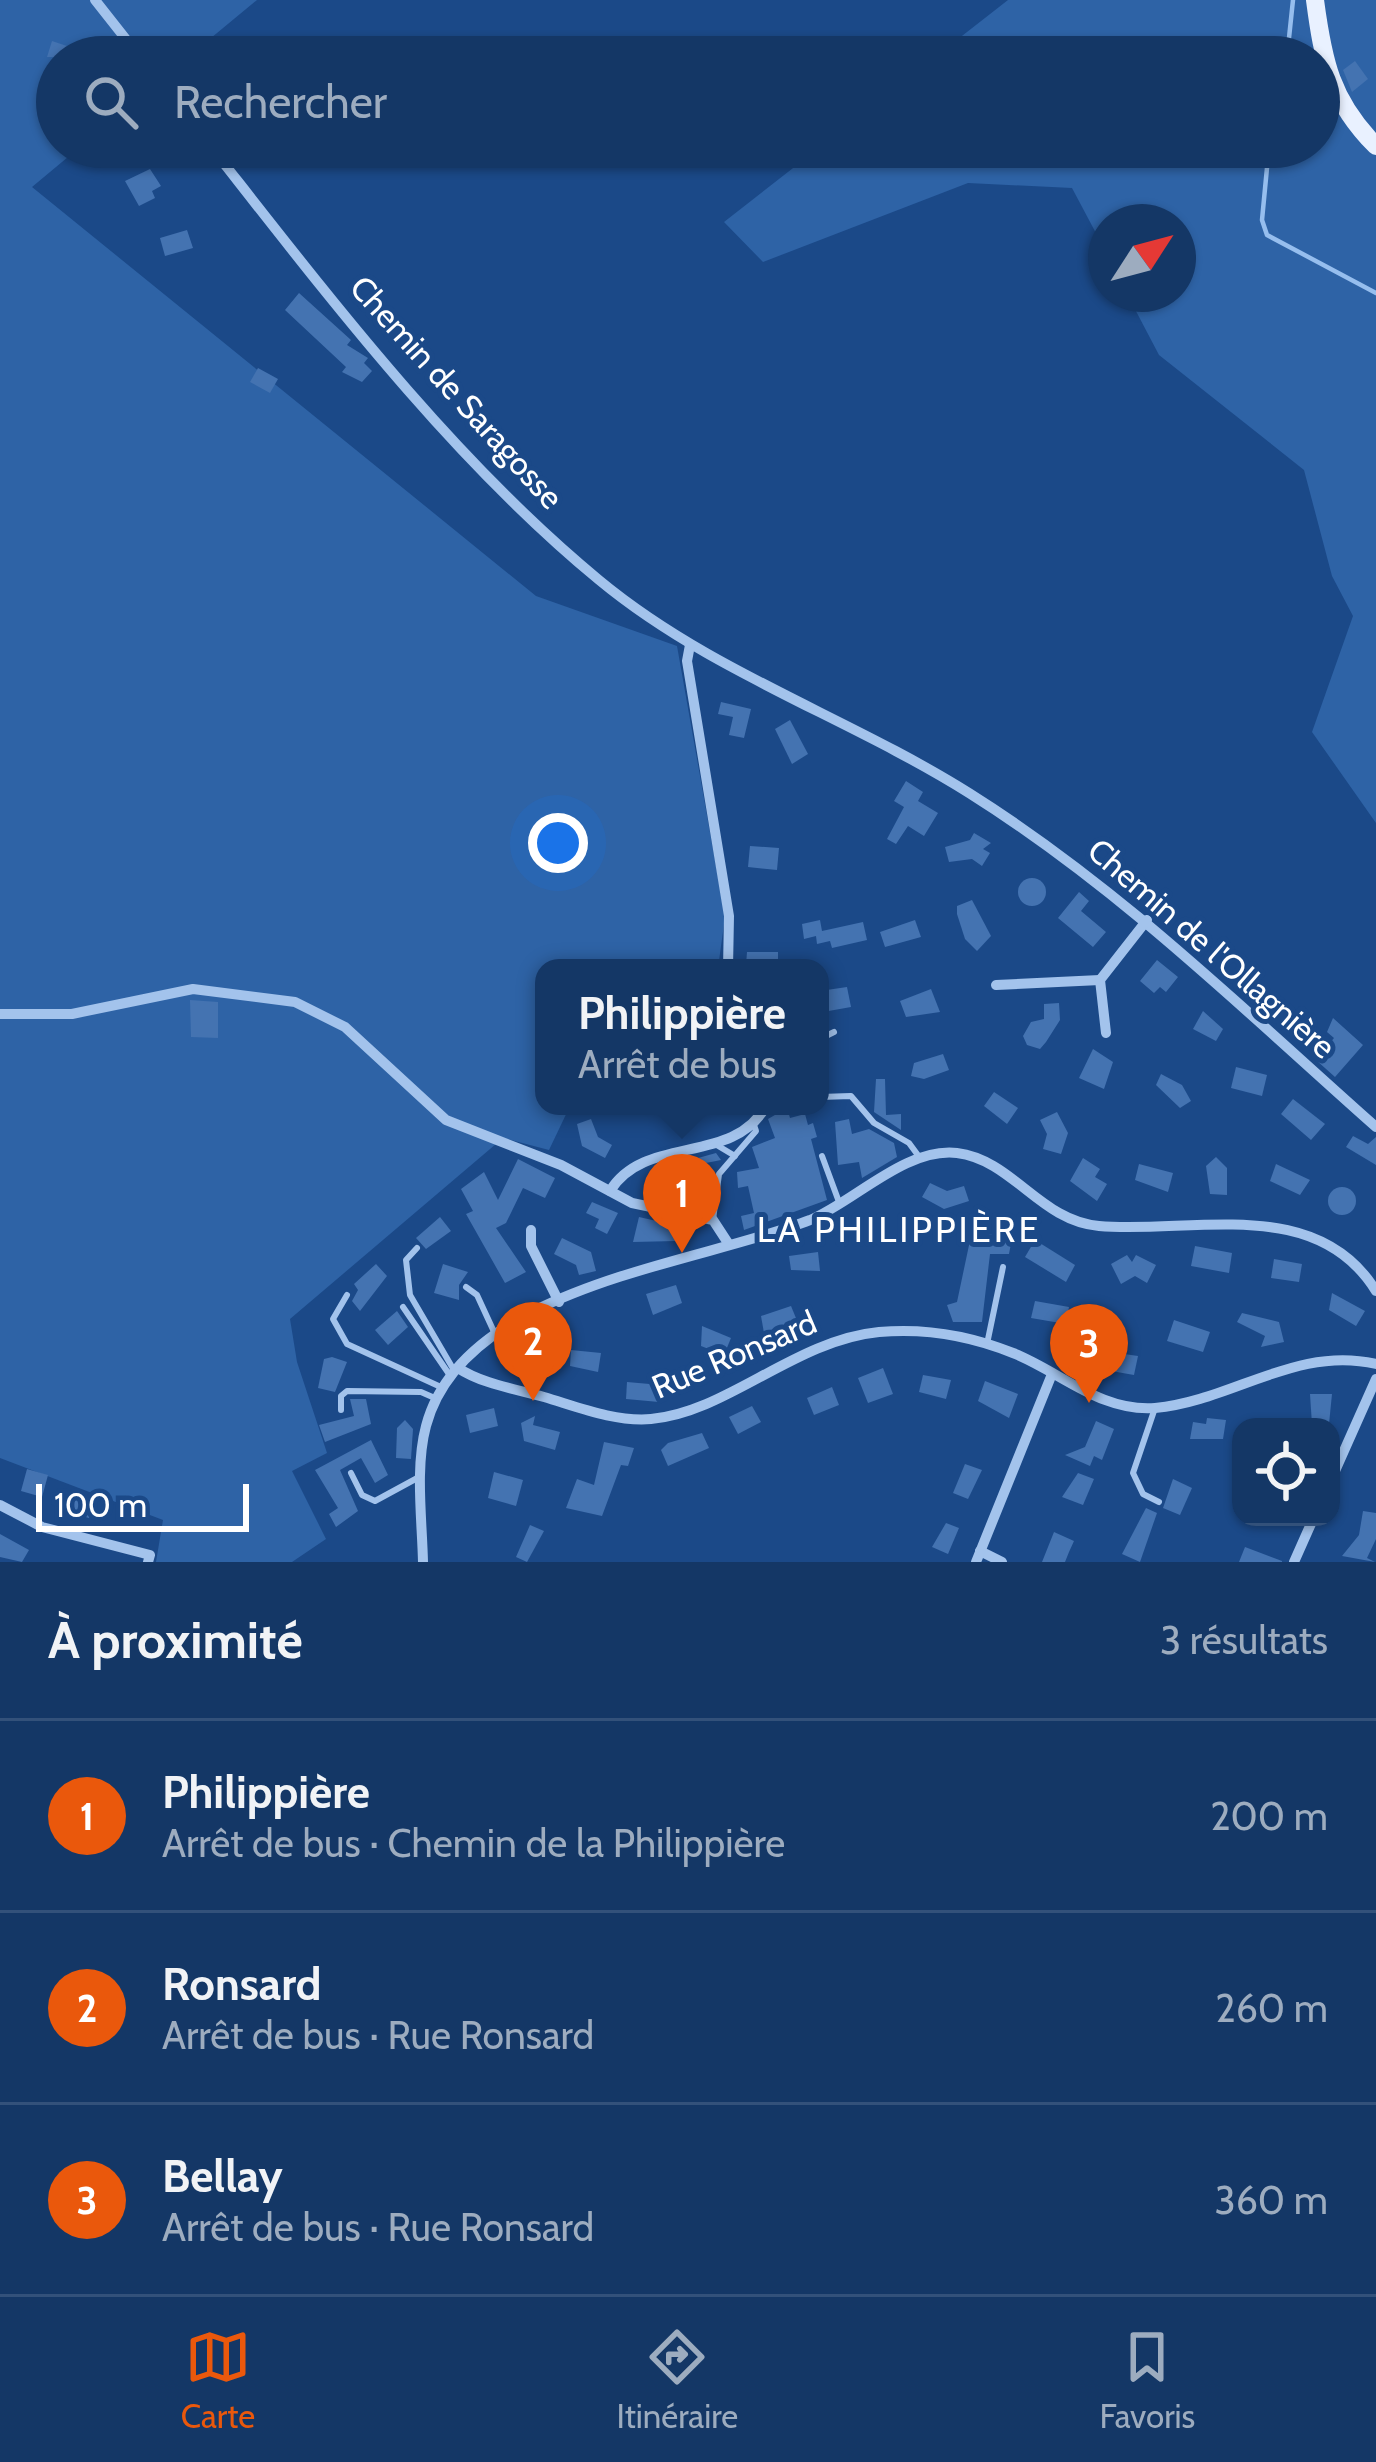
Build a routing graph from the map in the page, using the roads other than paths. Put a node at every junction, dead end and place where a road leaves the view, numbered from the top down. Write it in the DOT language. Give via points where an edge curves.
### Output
graph roads {
  1 [pos="95,0"];
  2 [pos="1315,0"];
  3 [pos="123,36"];
  4 [pos="1320,36"];
  5 [pos="1340,101"];
  6 [pos="1376,146"];
  7 [pos="228,168"];
  8 [pos="690,645"];
  9 [pos="1147,920"];
  10 [pos="728,959"];
  11 [pos="1100,980"];
  12 [pos="996,985"];
  13 [pos="0,1014"];
  14 [pos="833,1032"];
  15 [pos="1106,1033"];
  16 [pos="829,1034"];
  17 [pos="829,1097"];
  18 [pos="760,1115"];
  19 [pos="754,1125"];
  20 [pos="1376,1127"];
  21 [pos="715,1144"];
  22 [pos="735,1156"];
  23 [pos="822,1156"];
  24 [pos="920,1158"];
  25 [pos="610,1192"];
  26 [pos="840,1206"];
  27 [pos="712,1220"];
  28 [pos="531,1230"];
  29 [pos="728,1243"];
  30 [pos="417,1248"];
  31 [pos="1003,1267"];
  32 [pos="466,1287"];
  33 [pos="1376,1291"];
  34 [pos="347,1294"];
  35 [pos="559,1302"];
  36 [pos="403,1306"];
  37 [pos="495,1334"];
  38 [pos="987,1344"];
  39 [pos="1376,1364"];
  40 [pos="1052,1375"];
  41 [pos="1376,1379"];
  42 [pos="449,1381"];
  43 [pos="1155,1408"];
  44 [pos="341,1410"];
  45 [pos="1340,1460"];
  46 [pos="351,1473"];
  47 [pos="422,1476"];
  48 [pos="1159,1502"];
  49 [pos="0,1505"];
  50 [pos="1310,1526"];
  51 [pos="978,1557"];
  52 [pos="148,1562"];
  53 [pos="423,1562"];
  54 [pos="1002,1562"];
  55 [pos="1294,1562"];
  1 -- 3 [label="street"];
  2 -- 4 [label="main road"];
  5 -- 6 [label="main road"];
  7 -- 8 [label="street, Chemin de Saragosse" via="504,490 601,582"];
  8 -- 9 [label="street, Chemin de l'Ollagnière" via="967,791"];
  8 -- 10 [label="street" via="729,916"];
  9 -- 11 [label="street"];
  9 -- 20 [label="street, Chemin de l'Ollagnière"];
  11 -- 12 [label="street"];
  11 -- 15 [label="street"];
  13 -- 25 [label="street" via="72,1015 193,989 295,1002 345,1027 446,1120"];
  14 -- 16 [label="lane"];
  17 -- 24 [label="lane" via="851,1096"];
  18 -- 19 [label="street"];
  19 -- 21 [label="street"];
  19 -- 22 [label="lane"];
  21 -- 22 [label="lane"];
  21 -- 25 [label="street" via="644,1163"];
  22 -- 27 [label="lane" via="719,1174"];
  23 -- 26 [label="lane"];
  24 -- 26 [label="street"];
  24 -- 33 [label="street" via="981,1160 1056,1215 1084,1225 1294,1231 1335,1250"];
  25 -- 27 [label="street"];
  26 -- 29 [label="street"];
  27 -- 29 [label="street"];
  28 -- 35 [label="street"];
  29 -- 35 [label="street"];
  30 -- 42 [label="lane" via="406,1260 410,1295"];
  31 -- 38 [label="lane"];
  32 -- 37 [label="lane"];
  34 -- 42 [label="lane" via="333,1319 343,1340"];
  35 -- 37 [label="street"];
  36 -- 42 [label="lane"];
  37 -- 42 [label="street"];
  38 -- 40 [label="street, Rue Ronsard"];
  38 -- 42 [label="street, Rue Ronsard" via="902,1330 843,1338 653,1420"];
  39 -- 43 [label="street, Rue Ronsard" via="1321,1360"];
  40 -- 43 [label="street, Rue Ronsard" via="1100,1399"];
  40 -- 51 [label="street"];
  41 -- 45 [label="street"];
  42 -- 44 [label="lane" via="421,1392 347,1391"];
  42 -- 47 [label="street" via="424,1431"];
  43 -- 48 [label="lane" via="1132,1473 1143,1494"];
  46 -- 47 [label="lane" via="375,1502"];
  47 -- 53 [label="street"];
  49 -- 52 [label="street" via="42,1527 147,1554"];
  50 -- 55 [label="street"];
  51 -- 54 [label="street"];
}
